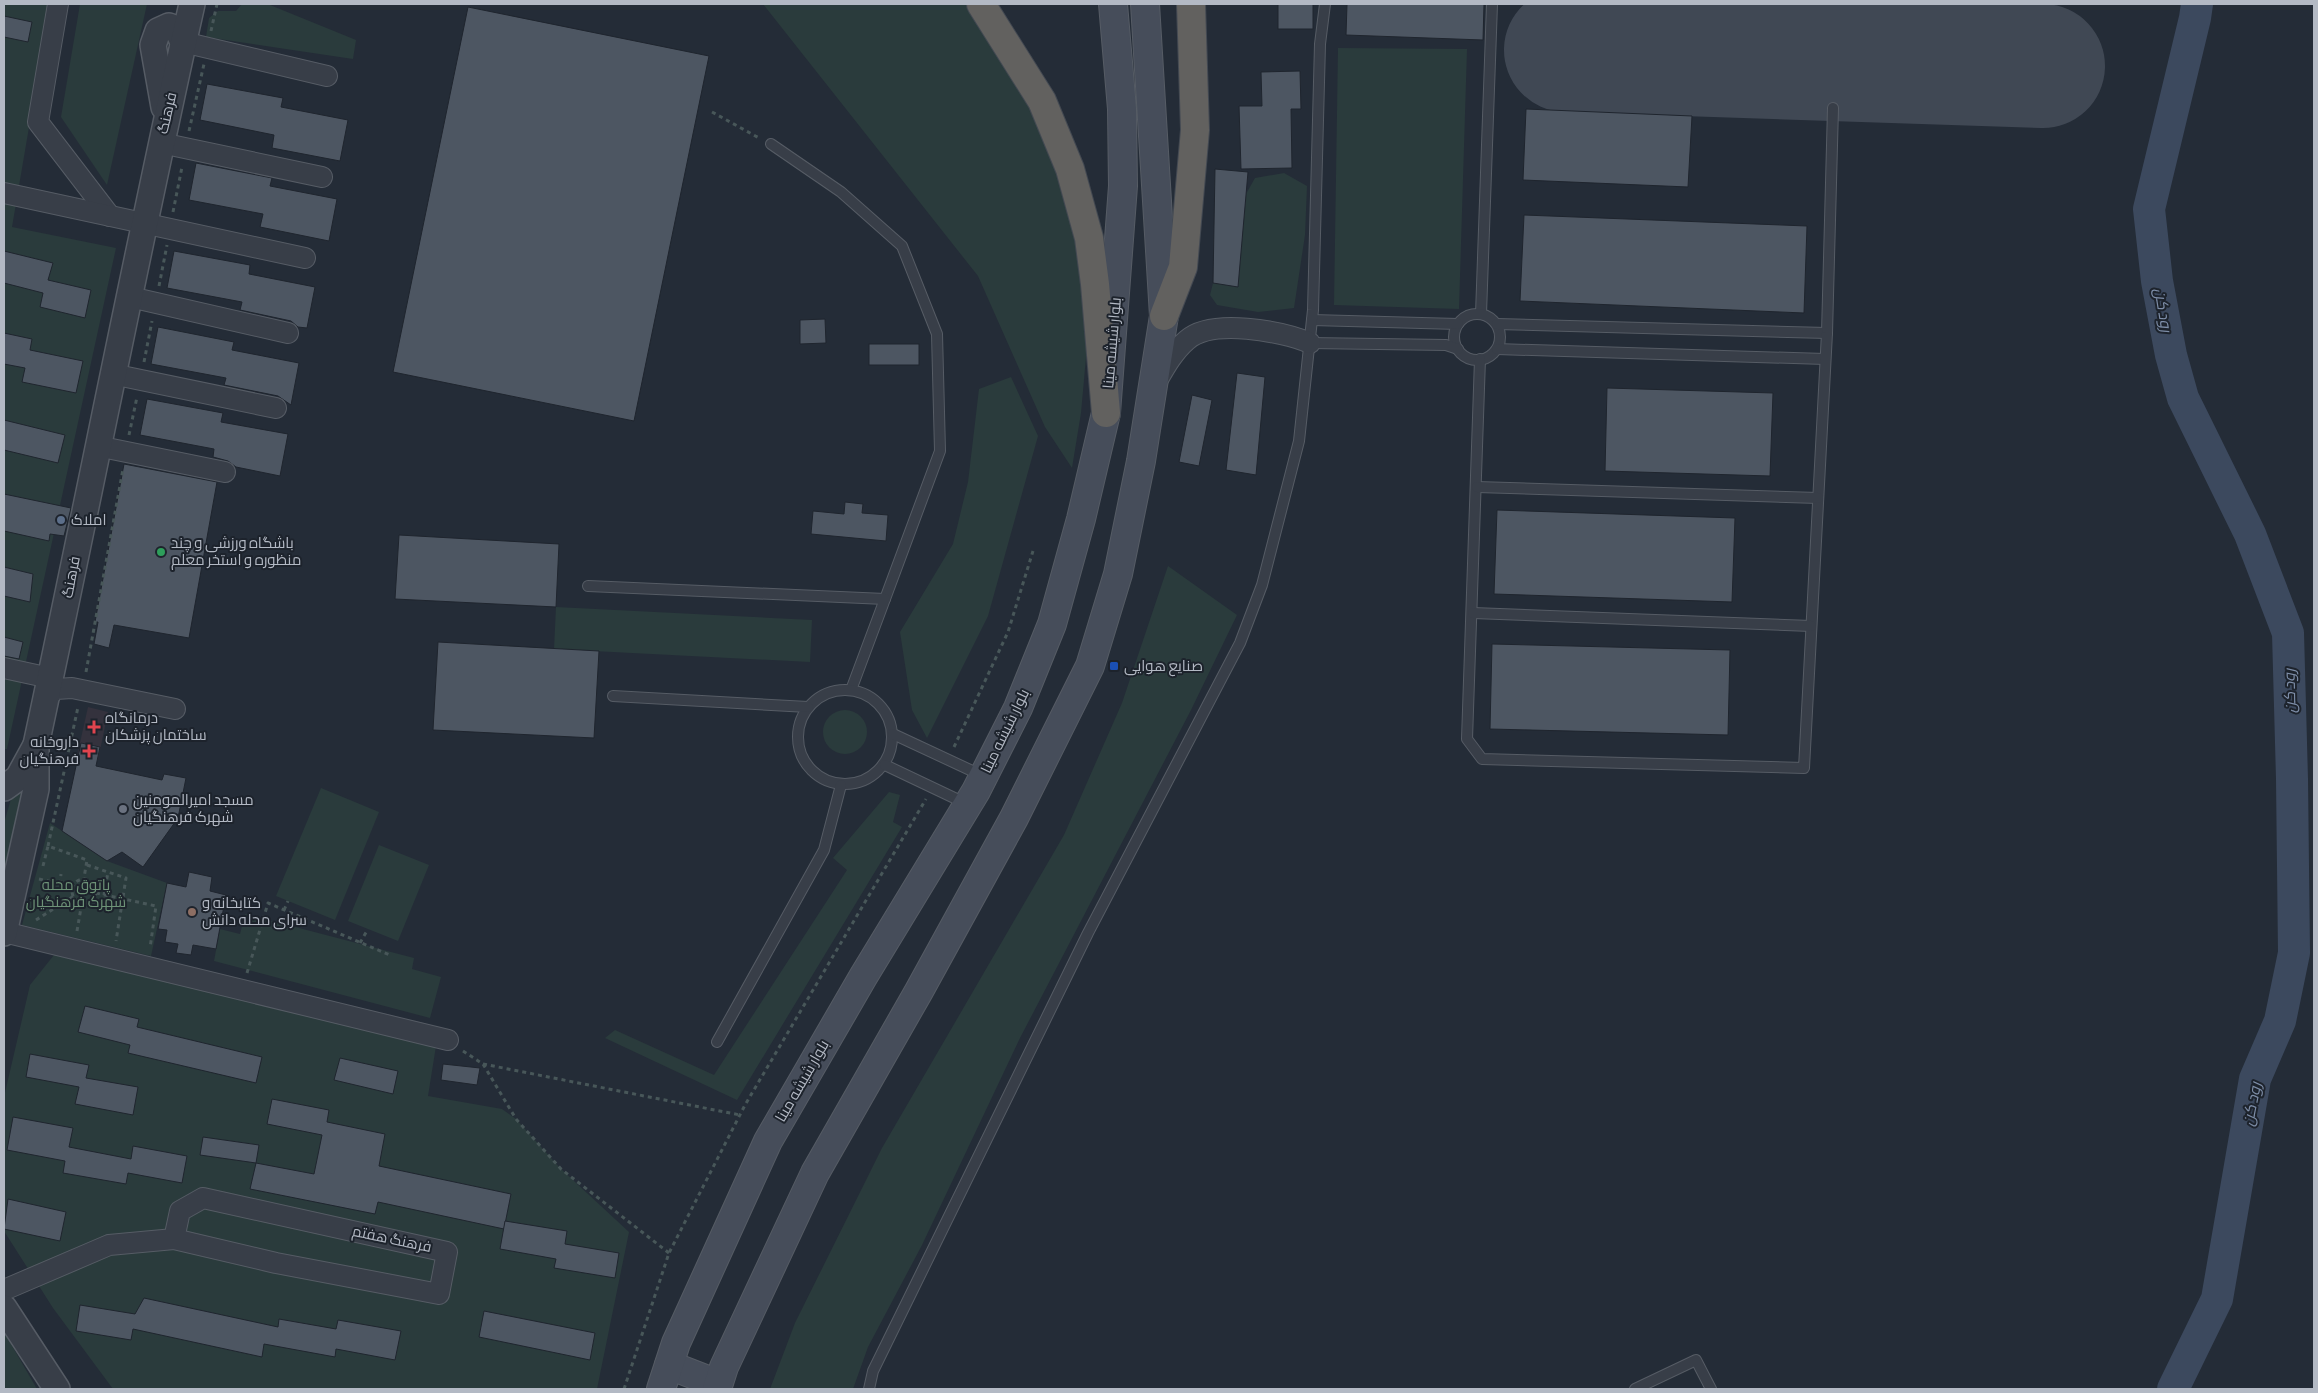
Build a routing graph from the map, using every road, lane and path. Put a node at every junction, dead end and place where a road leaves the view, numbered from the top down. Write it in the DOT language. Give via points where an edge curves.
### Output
graph roads {
  1 [pos="58,4"];
  2 [pos="192,4"];
  3 [pos="216,4"];
  4 [pos="981,4"];
  5 [pos="1113,4"];
  6 [pos="1145,4"];
  7 [pos="1191,4"];
  8 [pos="1325,4"];
  9 [pos="1492,4"];
  10 [pos="183,42"];
  11 [pos="207,47"];
  12 [pos="327,76"];
  13 [pos="1833,108"];
  14 [pos="712,112"];
  15 [pos="163,131"];
  16 [pos="771,144"];
  17 [pos="186,148"];
  18 [pos="322,178"];
  19 [pos="4,193"];
  20 [pos="110,216"];
  21 [pos="146,222"];
  22 [pos="170,228"];
  23 [pos="305,258"];
  24 [pos="130,298"];
  25 [pos="155,303"];
  26 [pos="1481,314"];
  27 [pos="1164,316"];
  28 [pos="1312,320"];
  29 [pos="1458,324"];
  30 [pos="1497,324"];
  31 [pos="288,333"];
  32 [pos="1827,333"];
  33 [pos="1310,343"];
  34 [pos="1458,349"];
  35 [pos="1497,349"];
  36 [pos="1480,359"];
  37 [pos="1826,359"];
  38 [pos="112,374"];
  39 [pos="140,380"];
  40 [pos="1152,389"];
  41 [pos="276,408"];
  42 [pos="1106,413"];
  43 [pos="97,446"];
  44 [pos="126,452"];
  45 [pos="225,472"];
  46 [pos="1477,487"];
  47 [pos="1818,498"];
  48 [pos="1033,551"];
  49 [pos="588,586"];
  50 [pos="884,599"];
  51 [pos="1473,612"];
  52 [pos="1811,626"];
  53 [pos="4,668"];
  54 [pos="48,687"];
  55 [pos="82,689"];
  56 [pos="851,690"];
  57 [pos="613,696"];
  58 [pos="808,707"];
  59 [pos="175,709"];
  60 [pos="893,734"];
  61 [pos="36,745"];
  62 [pos="948,760"];
  63 [pos="884,765"];
  64 [pos="983,776"];
  65 [pos="841,785"];
  66 [pos="932,787"];
  67 [pos="4,788"];
  68 [pos="968,804"];
  69 [pos="48,846"];
  70 [pos="87,864"];
  71 [pos="108,872"];
  72 [pos="62,874"];
  73 [pos="84,878"];
  74 [pos="39,879"];
  75 [pos="60,884"];
  76 [pos="37,887"];
  77 [pos="73,887"];
  78 [pos="96,893"];
  79 [pos="104,894"];
  80 [pos="74,896"];
  81 [pos="123,899"];
  82 [pos="288,901"];
  83 [pos="82,902"];
  84 [pos="284,910"];
  85 [pos="30,912"];
  86 [pos="35,920"];
  87 [pos="38,926"];
  88 [pos="368,929"];
  89 [pos="4,932"];
  90 [pos="77,934"];
  91 [pos="108,942"];
  92 [pos="360,943"];
  93 [pos="149,952"];
  94 [pos="392,956"];
  95 [pos="246,976"];
  96 [pos="448,1040"];
  97 [pos="718,1042"];
  98 [pos="483,1064"];
  99 [pos="740,1115"];
  100 [pos="174,1239"];
  101 [pos="669,1253"];
  102 [pos="4,1290"];
  103 [pos="4,1308"];
  104 [pos="665,1377"];
  105 [pos="718,1386"];
  106 [pos="57,1389"];
  107 [pos="624,1389"];
  108 [pos="869,1389"];
  109 [pos="1635,1389"];
  110 [pos="1711,1389"];
  1 -- 20 [label="street" via="38,122"];
  2 -- 10 [label="street"];
  3 -- 11 [label="path"];
  4 -- 42 [label="highway" via="1042,101 1070,170 1090,247"];
  5 -- 42 [label="main road, بلوار شیشه مینا" via="1122,109 1123,186"];
  6 -- 27 [label="main road"];
  7 -- 27 [label="highway" via="1195,130 1183,267"];
  8 -- 28 [label="lane" via="1320,44"];
  9 -- 26 [label="lane"];
  10 -- 11 [label="street"];
  10 -- 15 [label="street" via="177,29 169,26 158,31 153,45"];
  11 -- 12 [label="street"];
  11 -- 17 [label="path"];
  13 -- 32 [label="lane"];
  14 -- 16 [label="path"];
  15 -- 17 [label="street"];
  15 -- 21 [label="street, فرهنگ"];
  16 -- 50 [label="lane" via="841,192 902,246 937,334 940,452"];
  17 -- 18 [label="street"];
  17 -- 22 [label="path"];
  19 -- 20 [label="street"];
  20 -- 21 [label="street"];
  21 -- 22 [label="street"];
  21 -- 24 [label="street, فرهنگ"];
  22 -- 23 [label="street"];
  22 -- 25 [label="path"];
  24 -- 25 [label="street"];
  24 -- 38 [label="street, فرهنگ"];
  25 -- 31 [label="street"];
  25 -- 39 [label="path"];
  26 -- 29 [label="lane" via="1468,316"];
  26 -- 30 [label="lane"];
  27 -- 40 [label="main road"];
  28 -- 29 [label="lane"];
  28 -- 33 [label="lane"];
  29 -- 34 [label="lane" via="1454,336"];
  30 -- 32 [label="lane"];
  30 -- 35 [label="lane" via="1500,337"];
  32 -- 37 [label="lane"];
  33 -- 34 [label="lane" via="1446,345"];
  33 -- 40 [label="street" via="1291,335 1219,328 1187,339"];
  33 -- 108 [label="lane" via="1299,441 1262,585 1240,642 1088,933 872,1371"];
  34 -- 36 [label="lane" via="1467,358"];
  35 -- 36 [label="lane"];
  35 -- 37 [label="lane"];
  36 -- 46 [label="lane"];
  37 -- 47 [label="lane"];
  38 -- 39 [label="street"];
  38 -- 43 [label="street, فرهنگ"];
  39 -- 41 [label="street"];
  39 -- 44 [label="path"];
  40 -- 105 [label="main road" via="1118,574 1090,666 1014,818 815,1174"];
  42 -- 64 [label="main road, بلوار شیشه مینا" via="1052,624 1018,708"];
  43 -- 44 [label="street"];
  43 -- 54 [label="street, فرهنگ"];
  44 -- 45 [label="street"];
  44 -- 55 [label="path"];
  46 -- 47 [label="lane"];
  46 -- 51 [label="lane"];
  47 -- 52 [label="lane"];
  48 -- 62 [label="path" via="1008,632"];
  49 -- 50 [label="lane"];
  50 -- 56 [label="lane"];
  51 -- 52 [label="lane"];
  51 -- 52 [label="lane" via="1467,739 1482,759 1804,768"];
  53 -- 54 [label="street"];
  54 -- 55 [label="street"];
  54 -- 61 [label="street, فرهنگ"];
  55 -- 59 [label="street"];
  55 -- 69 [label="path"];
  56 -- 58 [label="lane" via="834,691"];
  56 -- 60 [label="lane" via="880,704 889,718"];
  57 -- 58 [label="lane"];
  58 -- 65 [label="lane" via="798,734 804,761 825,780"];
  60 -- 62 [label="lane"];
  60 -- 63 [label="lane" via="892,750"];
  61 -- 67 [label="street" via="18,778"];
  61 -- 89 [label="street, فرهنگ" via="36,789"];
  62 -- 64 [label="lane"];
  63 -- 65 [label="lane" via="873,776 858,783"];
  63 -- 66 [label="lane"];
  64 -- 68 [label="main road, بلوار شیشه مینا"];
  65 -- 97 [label="lane" via="824,850"];
  66 -- 68 [label="lane"];
  66 -- 99 [label="path"];
  68 -- 104 [label="main road, بلوار شیشه مینا" via="862,977 768,1141 676,1343"];
  69 -- 70 [label="path" via="88,860"];
  69 -- 74 [label="path"];
  70 -- 71 [label="path"];
  70 -- 73 [label="path"];
  71 -- 79 [label="path"];
  71 -- 81 [label="path" via="126,878"];
  72 -- 75 [label="path"];
  73 -- 77 [label="path"];
  73 -- 78 [label="path" via="93,882"];
  74 -- 75 [label="path"];
  74 -- 76 [label="path"];
  75 -- 77 [label="path"];
  77 -- 80 [label="path"];
  78 -- 79 [label="path"];
  78 -- 83 [label="path" via="93,899"];
  79 -- 81 [label="path"];
  80 -- 83 [label="path"];
  80 -- 86 [label="path"];
  81 -- 91 [label="path" via="116,944"];
  81 -- 93 [label="path" via="156,906"];
  82 -- 84 [label="path"];
  83 -- 90 [label="path"];
  84 -- 92 [label="path"];
  84 -- 95 [label="path" via="268,903"];
  85 -- 86 [label="path"];
  86 -- 87 [label="path"];
  88 -- 92 [label="path"];
  89 -- 96 [label="street"];
  92 -- 94 [label="path"];
  96 -- 98 [label="path"];
  98 -- 99 [label="path"];
  98 -- 101 [label="path" via="516,1119 561,1169"];
  99 -- 101 [label="path"];
  100 -- 100 [label="street, فرهنگ هفتم" via="276,1263 438,1294 447,1252 203,1198 180,1211"];
  100 -- 102 [label="street, فرهنگ هفتم" via="109,1245"];
  101 -- 107 [label="path"];
  103 -- 106 [label="street"];
  104 -- 105 [label="main road"];
  109 -- 110 [label="lane" via="1696,1360"];
}
